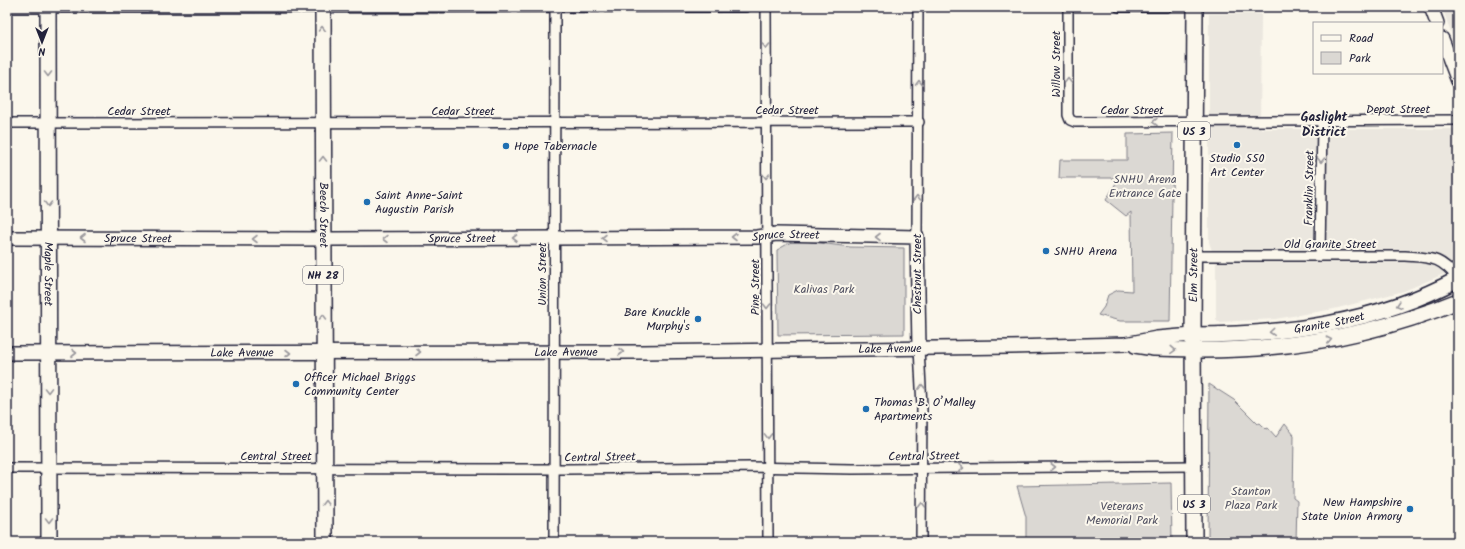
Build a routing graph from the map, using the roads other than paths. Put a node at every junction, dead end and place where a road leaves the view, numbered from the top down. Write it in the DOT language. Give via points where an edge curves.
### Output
graph roads {
  1 [pos="323,7"];
  2 [pos="555,7"];
  3 [pos="746,7"];
  4 [pos="766,7"];
  5 [pos="918,7"];
  6 [pos="1068,7"];
  7 [pos="1119,7"];
  8 [pos="1166,7"];
  9 [pos="1194,7"];
  10 [pos="1431,7"];
  11 [pos="7,8"];
  12 [pos="48,8"];
  13 [pos="1437,22"];
  14 [pos="1443,42"];
  15 [pos="1458,81"];
  16 [pos="1070,120"];
  17 [pos="1458,120"];
  18 [pos="1194,121"];
  19 [pos="1322,121"];
  20 [pos="766,122"];
  21 [pos="918,122"];
  22 [pos="7,123"];
  23 [pos="323,123"];
  24 [pos="48,124"];
  25 [pos="554,124"];
  26 [pos="766,236"];
  27 [pos="917,237"];
  28 [pos="7,238"];
  29 [pos="49,238"];
  30 [pos="554,238"];
  31 [pos="323,239"];
  32 [pos="1193,256"];
  33 [pos="1320,256"];
  34 [pos="1458,279"];
  35 [pos="1458,301"];
  36 [pos="1193,335"];
  37 [pos="1125,344"];
  38 [pos="919,348"];
  39 [pos="767,350"];
  40 [pos="1193,350"];
  41 [pos="323,352"];
  42 [pos="554,352"];
  43 [pos="7,353"];
  44 [pos="48,353"];
  45 [pos="1194,466"];
  46 [pos="769,467"];
  47 [pos="7,468"];
  48 [pos="49,468"];
  49 [pos="324,468"];
  50 [pos="922,468"];
  51 [pos="554,469"];
  52 [pos="49,542"];
  53 [pos="324,542"];
  54 [pos="554,542"];
  55 [pos="768,542"];
  56 [pos="922,542"];
  57 [pos="1194,542"];
  1 -- 2 [label="street"];
  1 -- 12 [label="street"];
  23 -- 1 [label="main road, Beech Street / NH 28, one-way"];
  2 -- 3 [label="street"];
  2 -- 25 [label="street, Union Street"];
  4 -- 20 [label="street, Pine Street, one-way"];
  21 -- 5 [label="street, Chestnut Street, one-way"];
  16 -- 6 [label="street, Willow Street, one-way"];
  7 -- 8 [label="street"];
  9 -- 18 [label="main road, Elm Street / US 3"];
  10 -- 13 [label="street"];
  11 -- 12 [label="street"];
  12 -- 24 [label="main road, Maple Street, one-way"];
  14 -- 15 [label="street"];
  18 -- 16 [label="street, Cedar Street, one-way"];
  17 -- 19 [label="street, Depot Street"];
  18 -- 19 [label="street, Depot Street"];
  18 -- 32 [label="main road, Elm Street / US 3"];
  19 -- 33 [label="street, Franklin Street, one-way"];
  20 -- 21 [label="street, Cedar Street"];
  20 -- 25 [label="street, Cedar Street"];
  20 -- 26 [label="street, Pine Street, one-way"];
  27 -- 21 [label="street, Chestnut Street, one-way"];
  22 -- 24 [label="street, Cedar Street"];
  23 -- 24 [label="street, Cedar Street"];
  23 -- 25 [label="street, Cedar Street"];
  31 -- 23 [label="main road, Beech Street / NH 28, one-way"];
  24 -- 29 [label="main road, Maple Street, one-way"];
  25 -- 30 [label="street, Union Street"];
  27 -- 26 [label="street, Spruce Street, one-way" via="806,234"];
  26 -- 30 [label="street, Spruce Street, one-way"];
  26 -- 39 [label="street, Pine Street, one-way"];
  27 -- 38 [label="street, Chestnut Street"];
  28 -- 29 [label="street, Spruce Street"];
  31 -- 29 [label="street, Spruce Street, one-way"];
  29 -- 44 [label="main road, Maple Street"];
  30 -- 31 [label="street, Spruce Street, one-way"];
  30 -- 42 [label="street, Union Street"];
  41 -- 31 [label="main road, Beech Street / NH 28, one-way"];
  32 -- 33 [label="street, Old Granite Street"];
  32 -- 36 [label="main road, Elm Street / US 3"];
  33 -- 34 [label="street, Old Granite Street" via="1435,258"];
  34 -- 36 [label="main road, Granite Street, one-way" via="1435,292 1411,301 1348,320 1244,335"];
  40 -- 35 [label="main road, Granite Street, one-way" via="1244,350 1325,341 1414,318"];
  36 -- 37 [label="street, Lake Avenue"];
  36 -- 40 [label="main road, Elm Street / US 3"];
  37 -- 38 [label="street, Lake Avenue"];
  37 -- 40 [label="street, Lake Avenue, one-way" via="1154,349"];
  38 -- 39 [label="street, Lake Avenue"];
  50 -- 38 [label="street, Chestnut Street, one-way"];
  42 -- 39 [label="street, Lake Avenue, one-way"];
  39 -- 46 [label="street, Pine Street, one-way"];
  40 -- 45 [label="main road, Elm Street / US 3"];
  41 -- 42 [label="street, Lake Avenue, one-way"];
  44 -- 41 [label="street, Lake Avenue, one-way"];
  41 -- 49 [label="main road, Beech Street / NH 28"];
  42 -- 51 [label="street, Union Street"];
  43 -- 44 [label="street, Lake Avenue"];
  44 -- 48 [label="main road, Maple Street, one-way"];
  50 -- 45 [label="street, Central Street, one-way"];
  45 -- 57 [label="main road, Elm Street / US 3"];
  46 -- 50 [label="street, Central Street"];
  46 -- 51 [label="street, Central Street"];
  46 -- 55 [label="street, Pine Street"];
  47 -- 48 [label="street, Central Street"];
  48 -- 49 [label="street, Central Street"];
  48 -- 52 [label="main road, Maple Street, one-way"];
  49 -- 51 [label="street, Central Street"];
  53 -- 49 [label="main road, Beech Street / NH 28, one-way"];
  56 -- 50 [label="street, Chestnut Street, one-way"];
  51 -- 54 [label="street, Union Street"];
}
